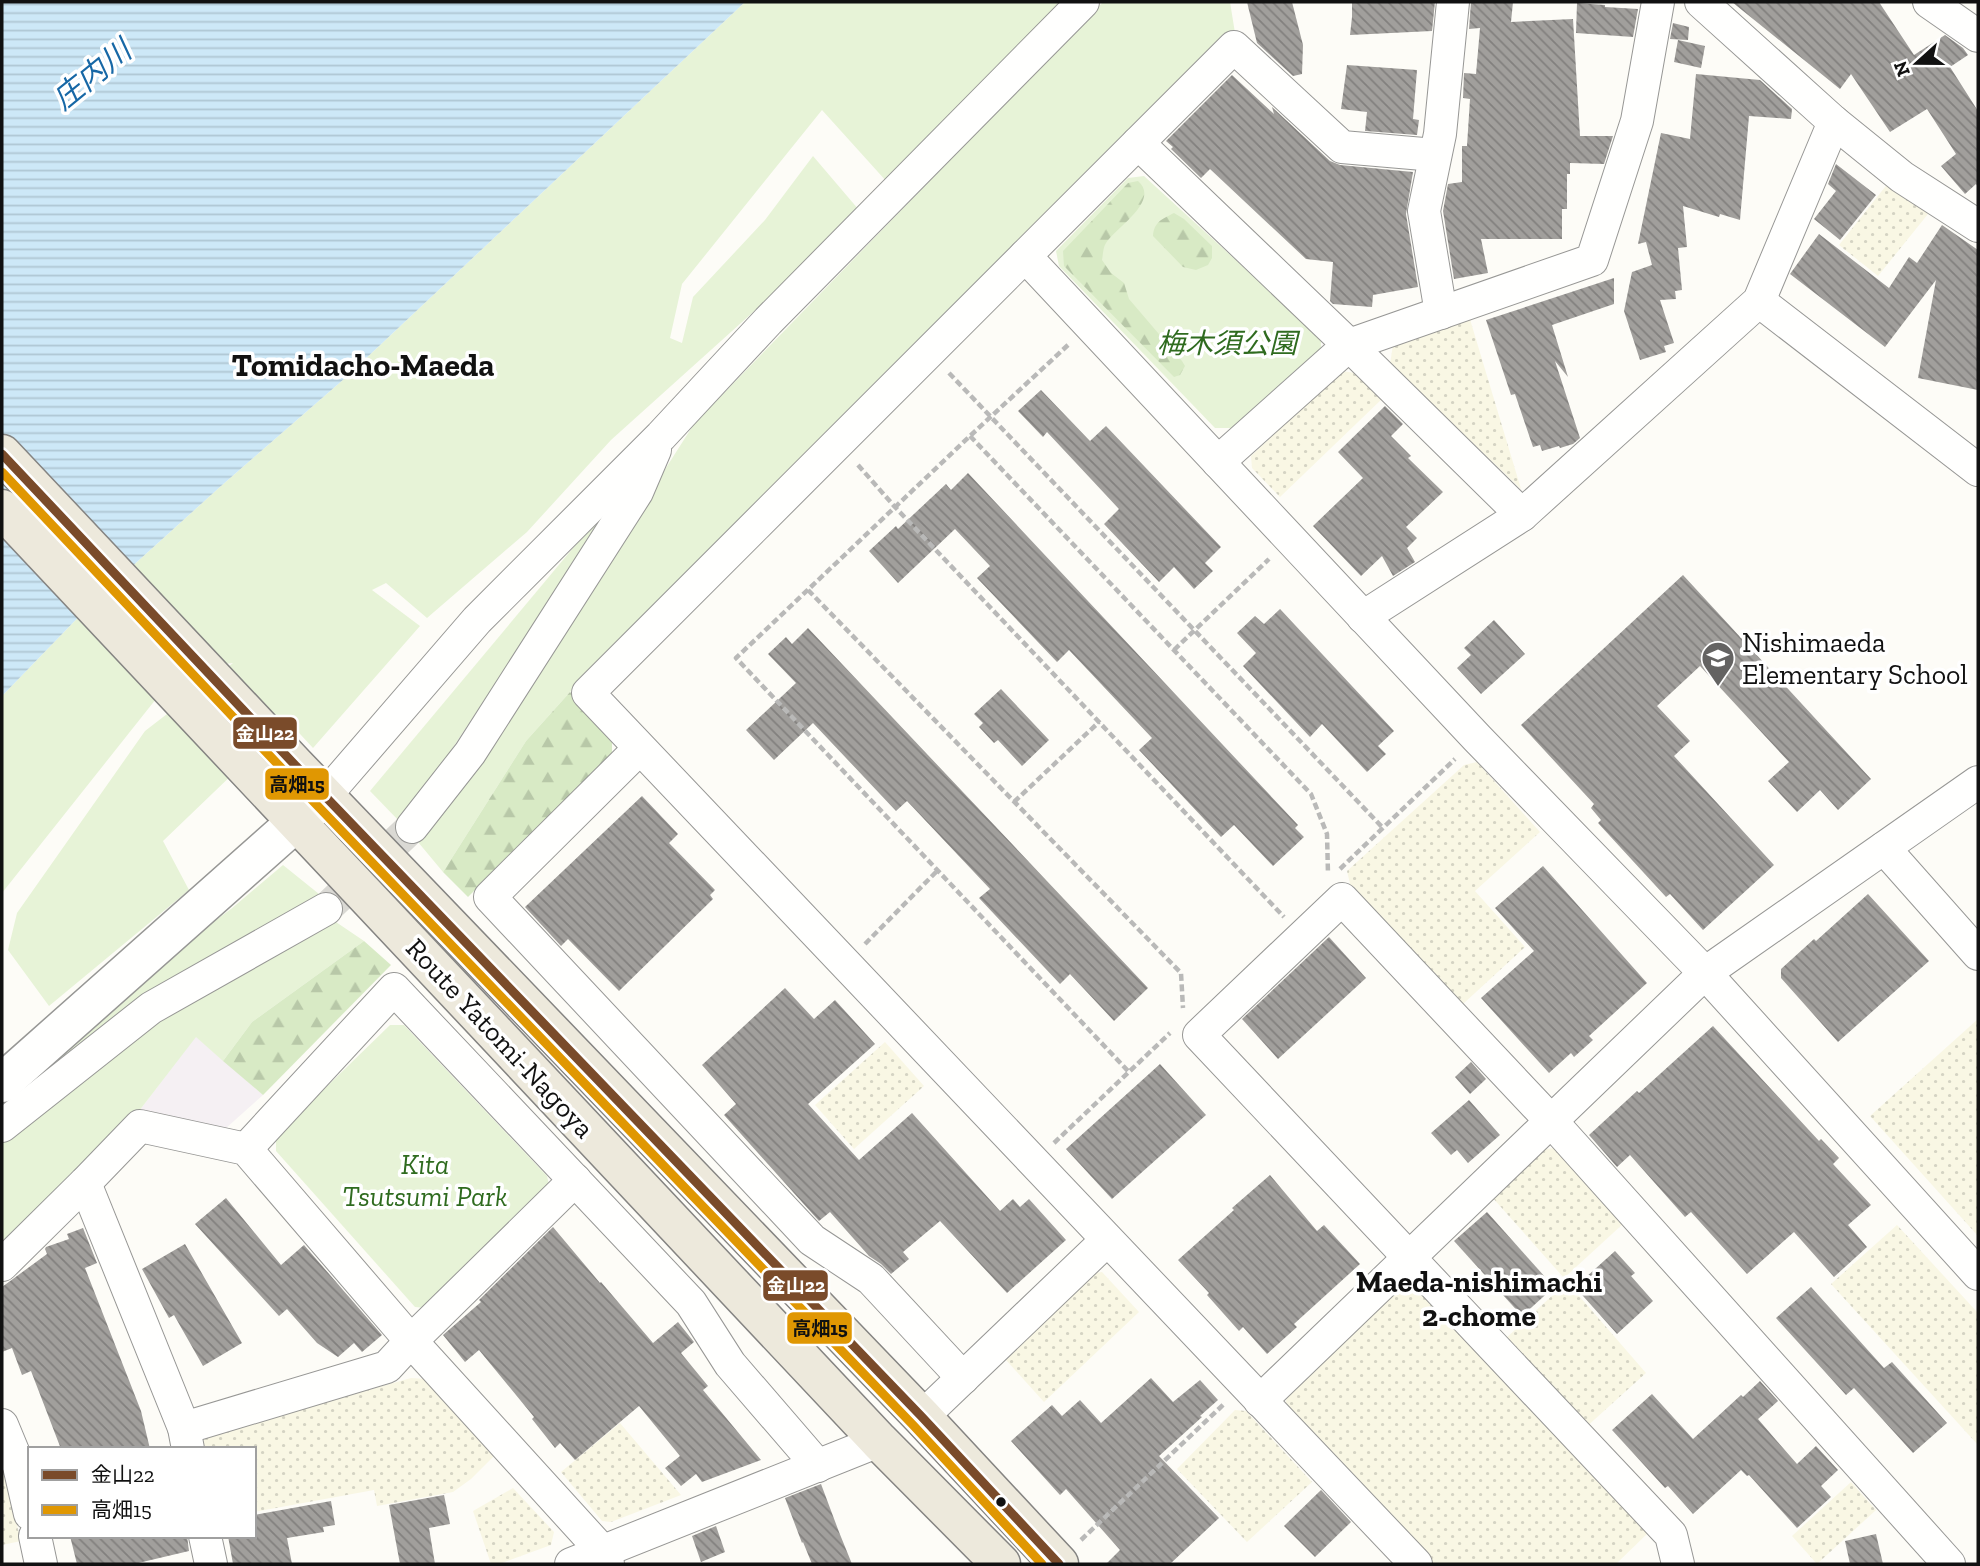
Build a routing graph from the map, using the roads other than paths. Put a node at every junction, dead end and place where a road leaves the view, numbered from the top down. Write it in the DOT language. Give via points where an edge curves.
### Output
graph roads {
  1 [pos="1083,2"];
  2 [pos="1453,2"];
  3 [pos="1658,2"];
  4 [pos="1701,2"];
  5 [pos="1929,2"];
  6 [pos="1978,36"];
  7 [pos="1834,122"];
  8 [pos="1138,143"];
  9 [pos="1435,155"];
  10 [pos="1978,226"];
  11 [pos="1025,256"];
  12 [pos="1759,300"];
  13 [pos="1441,313"];
  14 [pos="1349,345"];
  15 [pos="661,436"];
  16 [pos="2,454"];
  17 [pos="1218,463"];
  18 [pos="1978,470"];
  19 [pos="2,509"];
  20 [pos="1522,515"];
  21 [pos="1363,617"];
  22 [pos="639,749"];
  23 [pos="1978,782"];
  24 [pos="325,796"];
  25 [pos="296,821"];
  26 [pos="412,827"];
  27 [pos="1884,848"];
  28 [pos="326,909"];
  29 [pos="1978,954"];
  30 [pos="1705,973"];
  31 [pos="2,1083"];
  32 [pos="1552,1122"];
  33 [pos="2,1126"];
  34 [pos="246,1149"];
  35 [pos="575,1180"];
  36 [pos="85,1183"];
  37 [pos="1107,1240"];
  38 [pos="1409,1257"];
  39 [pos="2,1265"];
  40 [pos="1978,1274"];
  41 [pos="411,1341"];
  42 [pos="963,1378"];
  43 [pos="1252,1393"];
  44 [pos="922,1417"];
  45 [pos="2,1425"];
  46 [pos="186,1438"];
  47 [pos="879,1441"];
  48 [pos="818,1466"];
  49 [pos="28,1505"];
  50 [pos="35,1538"];
  51 [pos="205,1538"];
  52 [pos="606,1558"];
  53 [pos="41,1564"];
  54 [pos="211,1564"];
  55 [pos="571,1564"];
  56 [pos="1001,1564"];
  57 [pos="1058,1564"];
  58 [pos="1416,1564"];
  59 [pos="1678,1564"];
  60 [pos="1949,1564"];
  1 -- 15 [label="street"];
  2 -- 9 [label="street"];
  3 -- 13 [label="street" via="1637,121 1591,260"];
  4 -- 7 [label="street"];
  5 -- 6 [label="street"];
  7 -- 10 [label="street" via="1902,177"];
  7 -- 12 [label="street"];
  8 -- 9 [label="street" via="1234,47 1342,147"];
  8 -- 11 [label="street"];
  8 -- 14 [label="street"];
  9 -- 13 [label="street" via="1424,211"];
  11 -- 17 [label="street"];
  11 -- 22 [label="street" via="588,693"];
  12 -- 18 [label="street"];
  12 -- 20 [label="street"];
  13 -- 14 [label="street"];
  14 -- 17 [label="street"];
  14 -- 20 [label="street"];
  15 -- 24 [label="street" via="477,620"];
  15 -- 26 [label="street" via="637,492 470,753"];
  16 -- 24 [label="main road, Route Yatomi-Nagoya"];
  17 -- 21 [label="street"];
  19 -- 25 [label="main road, Route Yatomi-Nagoya"];
  20 -- 21 [label="street"];
  21 -- 30 [label="street"];
  22 -- 37 [label="street"];
  22 -- 42 [label="street" via="490,897 812,1240 871,1279"];
  23 -- 27 [label="street"];
  24 -- 25 [label="street"];
  24 -- 44 [label="main road, Route Yatomi-Nagoya"];
  25 -- 31 [label="street"];
  25 -- 47 [label="main road, Route Yatomi-Nagoya"];
  27 -- 29 [label="street"];
  27 -- 30 [label="street"];
  28 -- 33 [label="street" via="151,1008"];
  30 -- 32 [label="street"];
  30 -- 40 [label="street"];
  32 -- 38 [label="street"];
  32 -- 38 [label="street" via="1342,898 1199,1035"];
  32 -- 60 [label="street"];
  34 -- 35 [label="street" via="394,989"];
  34 -- 36 [label="street" via="140,1126"];
  34 -- 41 [label="street"];
  35 -- 41 [label="street"];
  35 -- 48 [label="street" via="691,1303 730,1364"];
  36 -- 39 [label="street"];
  36 -- 46 [label="street"];
  37 -- 42 [label="street"];
  37 -- 43 [label="street"];
  38 -- 43 [label="street"];
  38 -- 59 [label="street" via="1671,1535"];
  41 -- 46 [label="street" via="387,1367"];
  41 -- 52 [label="street"];
  42 -- 44 [label="street"];
  43 -- 58 [label="street"];
  44 -- 57 [label="main road, Route Yatomi-Nagoya"];
  45 -- 49 [label="street" via="19,1466"];
  47 -- 48 [label="street"];
  47 -- 56 [label="main road, Route Yatomi-Nagoya"];
  48 -- 52 [label="street"];
  50 -- 53 [label="street"];
  51 -- 54 [label="street"];
  52 -- 55 [label="street"];
}
